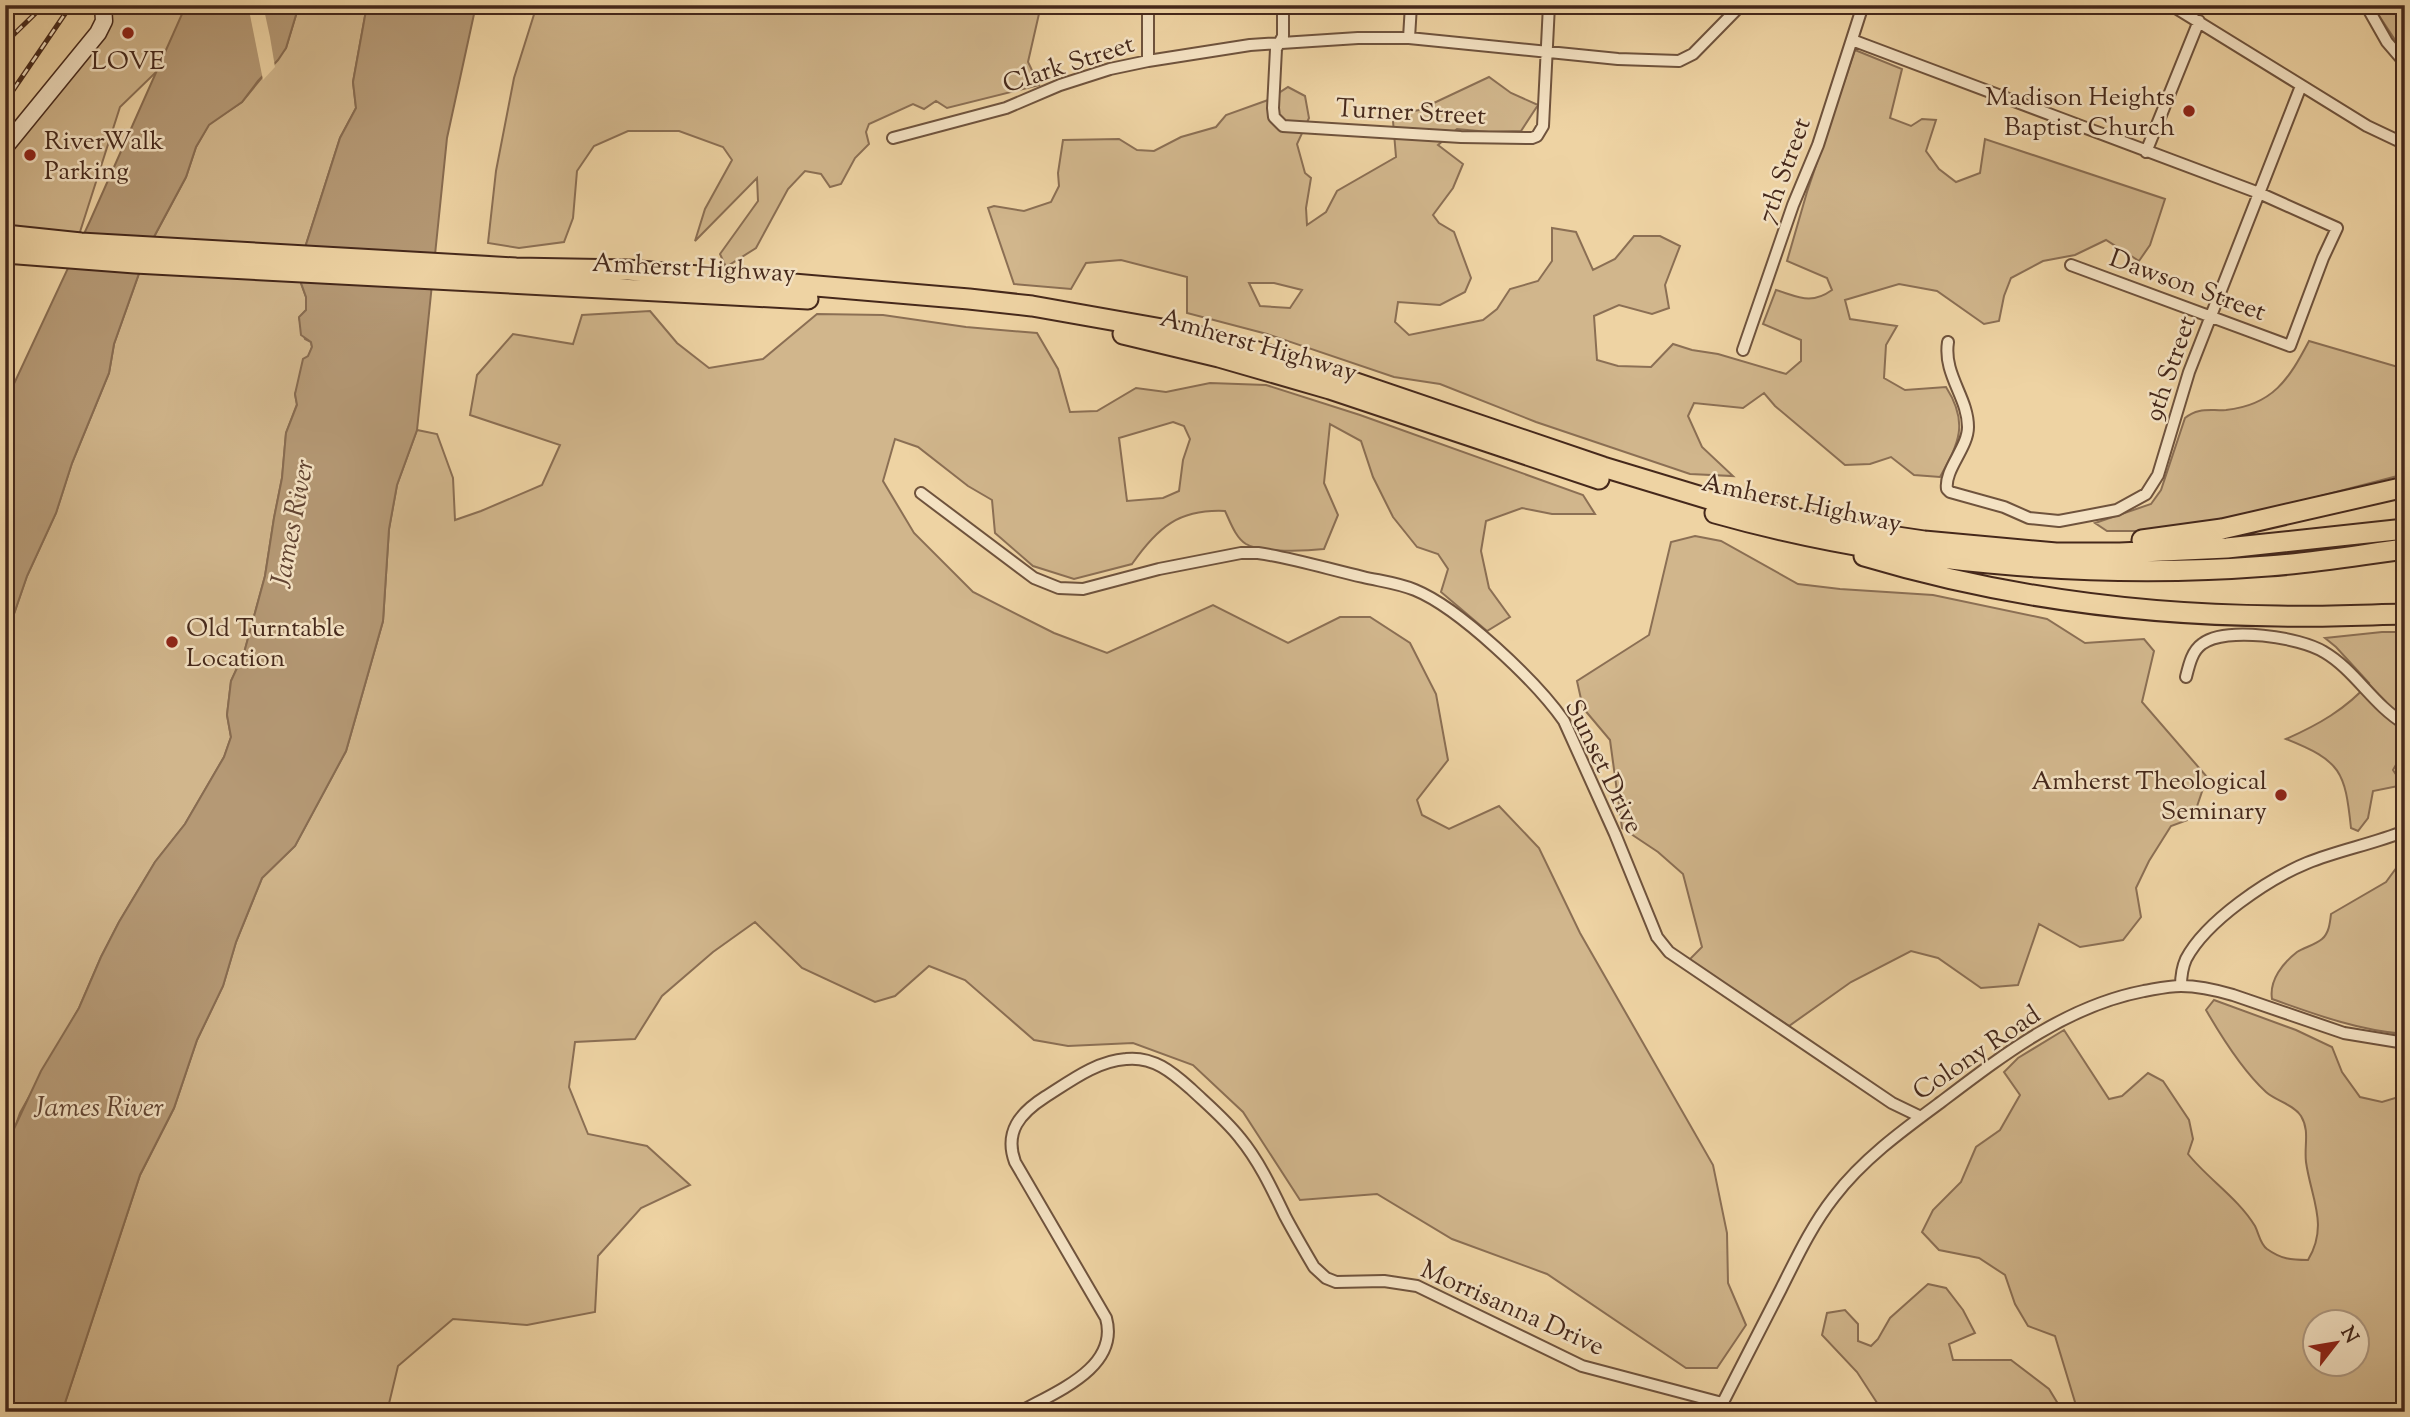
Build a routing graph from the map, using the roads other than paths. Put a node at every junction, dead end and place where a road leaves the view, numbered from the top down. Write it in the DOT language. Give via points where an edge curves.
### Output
graph roads {
  1 [pos="1148,5"];
  2 [pos="1283,5"];
  3 [pos="1410,5"];
  4 [pos="1549,5"];
  5 [pos="1741,5"];
  6 [pos="1863,5"];
  7 [pos="2171,5"];
  8 [pos="2366,5"];
  9 [pos="104,8"];
  10 [pos="2199,21"];
  11 [pos="1409,38"];
  12 [pos="1852,40"];
  13 [pos="1278,44"];
  14 [pos="1548,52"];
  15 [pos="1148,61"];
  16 [pos="2405,63"];
  17 [pos="2301,86"];
  18 [pos="893,138"];
  19 [pos="2405,144"];
  20 [pos="5,147"];
  21 [pos="2146,152"];
  22 [pos="2259,193"];
  23 [pos="5,235"];
  24 [pos="81,252"];
  25 [pos="5,253"];
  26 [pos="2071,265"];
  27 [pos="515,276"];
  28 [pos="2210,317"];
  29 [pos="1948,342"];
  30 [pos="1743,350"];
  31 [pos="2405,487"];
  32 [pos="921,493"];
  33 [pos="2405,529"];
  34 [pos="1776,530"];
  35 [pos="1924,541"];
  36 [pos="2405,549"];
  37 [pos="2405,614"];
  38 [pos="2186,677"];
  39 [pos="2405,724"];
  40 [pos="2405,831"];
  41 [pos="2181,985"];
  42 [pos="2405,1043"];
  43 [pos="1921,1117"];
  44 [pos="1720,1408"];
  45 [pos="1020,1412"];
  1 -- 15 [label="street"];
  2 -- 13 [label="street" via="1283,36"];
  3 -- 11 [label="street"];
  4 -- 14 [label="street"];
  5 -- 14 [label="street, Clark Street" via="1693,54 1679,61"];
  6 -- 12 [label="street, 7th Street"];
  7 -- 10 [label="street"];
  8 -- 16 [label="street"];
  9 -- 20 [label="street" via="98,33"];
  10 -- 17 [label="street"];
  10 -- 21 [label="street"];
  11 -- 13 [label="street, Clark Street"];
  11 -- 14 [label="street, Clark Street"];
  12 -- 21 [label="street"];
  12 -- 30 [label="street, 7th Street"];
  13 -- 14 [label="street, Turner Street" via="1273,108 1283,126 1461,137 1537,136 1543,126"];
  13 -- 15 [label="street, Clark Street"];
  15 -- 18 [label="street, Clark Street" via="1060,85 1006,108"];
  17 -- 19 [label="street"];
  17 -- 22 [label="street, 9th Street"];
  21 -- 22 [label="street"];
  22 -- 28 [label="street, 9th Street"];
  22 -- 28 [label="street, Dawson Street" via="2337,228 2290,346"];
  23 -- 24 [label="highway"];
  24 -- 25 [label="highway"];
  24 -- 27 [label="highway, Amherst Highway"];
  26 -- 28 [label="street, Dawson Street"];
  27 -- 34 [label="highway, Amherst Highway" via="962,309 1109,331 1329,389 1560,467"];
  27 -- 35 [label="highway, Amherst Highway" via="628,270 969,299 1179,332 1294,362 1712,500"];
  28 -- 29 [label="street, 9th Street" via="2153,485 2143,497 2117,510 2059,521 2029,518 1951,492 1945,485 1965,442 1968,423 1949,369"];
  31 -- 35 [label="highway" via="2171,537 2073,544"];
  32 -- 43 [label="street, Sunset Drive" via="1034,578 1059,588 1083,589 1158,569 1258,553 1401,585 1432,598 1518,670 1564,721 1665,948 1784,1032"];
  33 -- 35 [label="highway, Amherst Highway" via="2227,548 2120,553 2056,553"];
  34 -- 36 [label="highway, Amherst Highway" via="1960,559 2071,567 2255,567"];
  34 -- 37 [label="highway" via="1902,567 2070,601 2233,615"];
  38 -- 39 [label="street" via="2195,652 2206,641 2239,635 2299,642 2335,659 2380,706"];
  40 -- 41 [label="street" via="2303,865 2249,898 2215,924 2194,948 2185,961"];
  41 -- 42 [label="street, Colony Road" via="2214,989 2344,1033"];
  41 -- 43 [label="street, Colony Road" via="2106,1001 2048,1028 1996,1060"];
  43 -- 44 [label="street, Colony Road" via="1852,1175 1819,1218"];
  44 -- 45 [label="street, Morrisanna Drive" via="1582,1366 1417,1286 1326,1278 1314,1267 1253,1155 1227,1122 1166,1069 1128,1058 1098,1066 1034,1104 1013,1130 1014,1162 1109,1328 1107,1347 1099,1360"];
}
